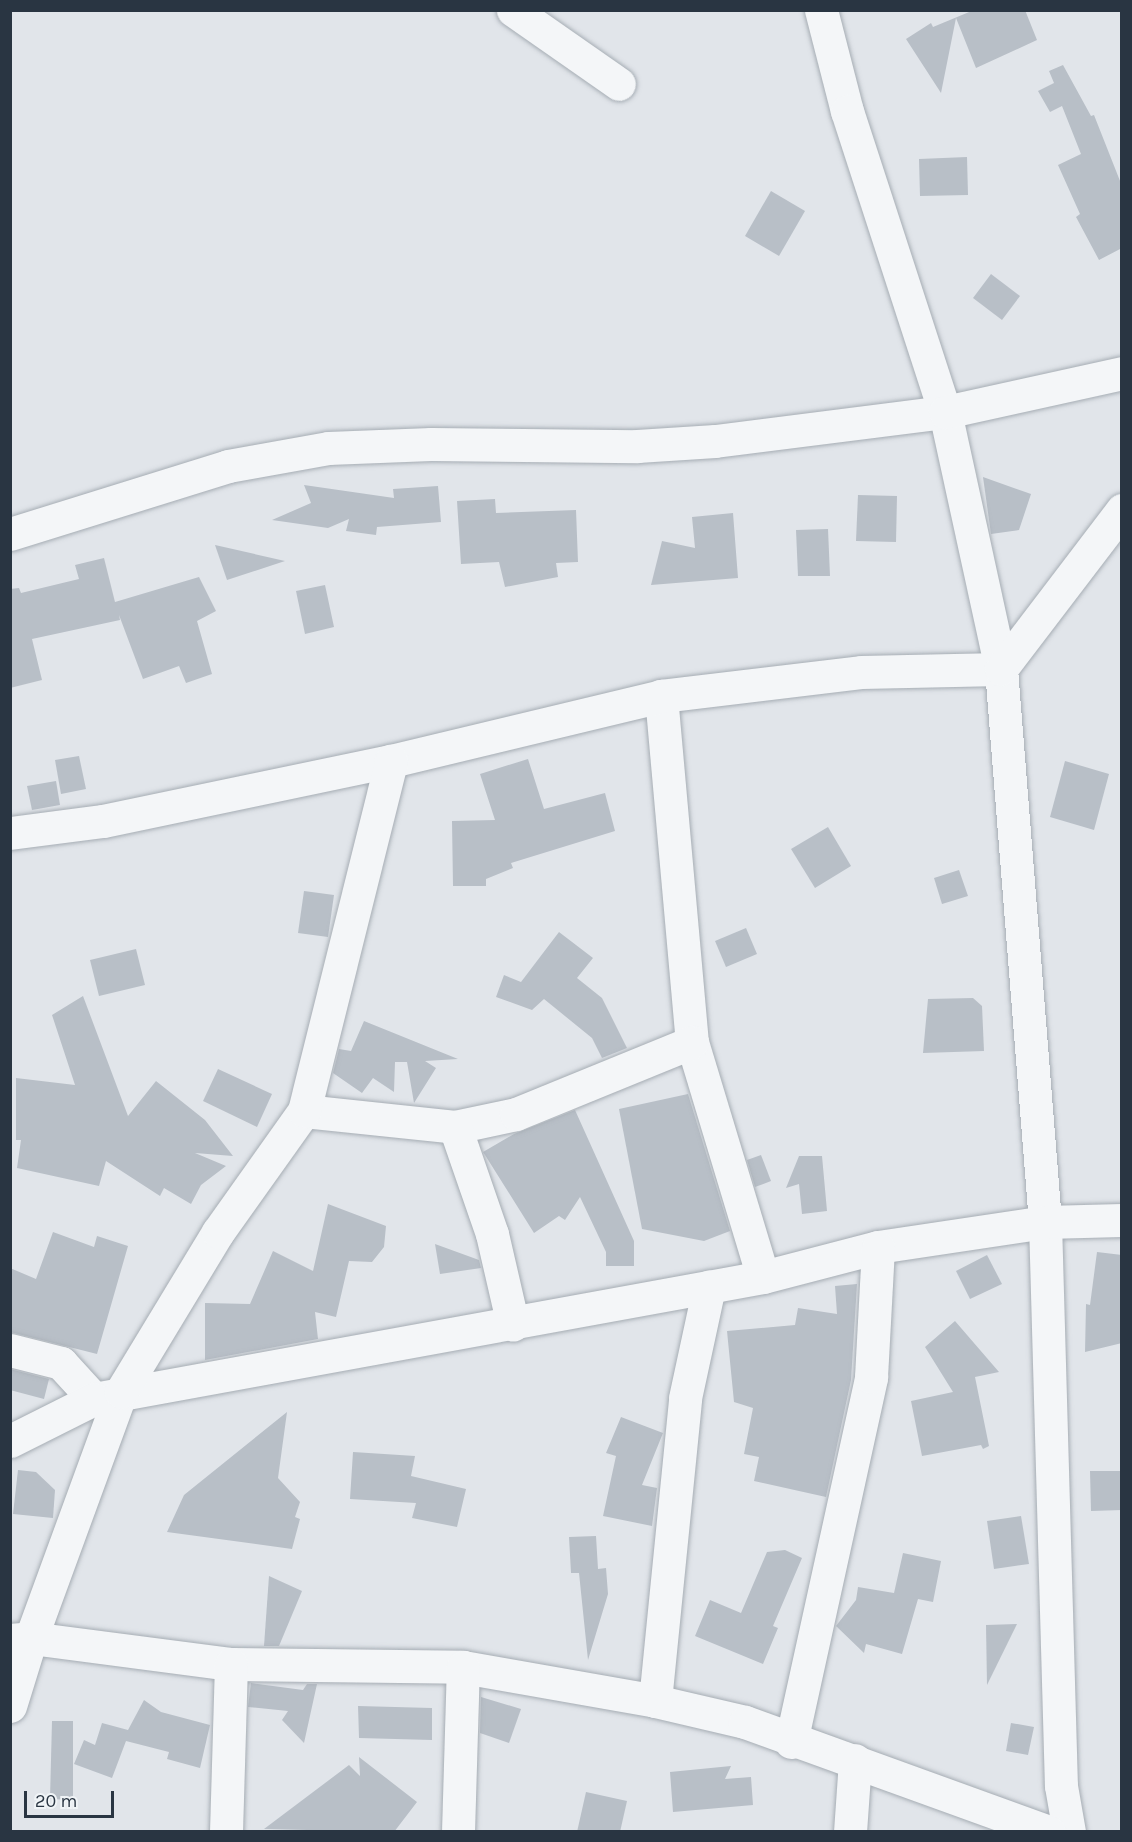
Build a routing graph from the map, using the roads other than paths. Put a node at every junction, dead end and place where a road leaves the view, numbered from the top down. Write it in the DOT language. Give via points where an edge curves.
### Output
graph roads {
  1 [pos="513,10"];
  2 [pos="821,10"];
  3 [pos="619,84"];
  4 [pos="1122,373"];
  5 [pos="945,412"];
  6 [pos="1122,510"];
  7 [pos="10,534"];
  8 [pos="1001,669"];
  9 [pos="661,696"];
  10 [pos="391,760"];
  11 [pos="10,833"];
  12 [pos="692,1042"];
  13 [pos="304,1111"];
  14 [pos="455,1127"];
  15 [pos="1122,1220"];
  16 [pos="1045,1222"];
  17 [pos="878,1246"];
  18 [pos="763,1277"];
  19 [pos="709,1287"];
  20 [pos="513,1325"];
  21 [pos="10,1350"];
  22 [pos="108,1396"];
  23 [pos="10,1441"];
  24 [pos="21,1639"];
  25 [pos="231,1664"];
  26 [pos="463,1667"];
  27 [pos="655,1701"];
  28 [pos="10,1706"];
  29 [pos="791,1742"];
  30 [pos="855,1760"];
  31 [pos="226,1832"];
  32 [pos="458,1832"];
  33 [pos="850,1832"];
  34 [pos="1049,1832"];
  35 [pos="1069,1832"];
  1 -- 3 [label="street"];
  2 -- 5 [label="street" via="850,122"];
  4 -- 5 [label="street"];
  5 -- 7 [label="street" via="648,446 431,444 328,448 228,466"];
  5 -- 8 [label="street"];
  6 -- 8 [label="street"];
  8 -- 9 [label="street" via="861,672"];
  8 -- 16 [label="street"];
  9 -- 10 [label="street"];
  9 -- 12 [label="street"];
  10 -- 11 [label="street" via="104,821"];
  10 -- 13 [label="street"];
  12 -- 14 [label="street" via="516,1114"];
  12 -- 18 [label="street"];
  13 -- 14 [label="street"];
  13 -- 22 [label="street"];
  14 -- 20 [label="street" via="492,1234"];
  15 -- 16 [label="street"];
  16 -- 17 [label="street"];
  16 -- 35 [label="street" via="1061,1786"];
  17 -- 18 [label="street"];
  17 -- 29 [label="street" via="871,1377"];
  18 -- 19 [label="street"];
  19 -- 20 [label="street"];
  19 -- 27 [label="street" via="685,1398"];
  20 -- 22 [label="street"];
  21 -- 22 [label="street" via="61,1363"];
  22 -- 23 [label="street"];
  22 -- 24 [label="street"];
  24 -- 25 [label="street"];
  24 -- 28 [label="street"];
  25 -- 26 [label="street"];
  25 -- 31 [label="street"];
  26 -- 27 [label="street"];
  26 -- 32 [label="street"];
  27 -- 29 [label="street" via="745,1722"];
  29 -- 30 [label="street"];
  30 -- 33 [label="street"];
  30 -- 34 [label="street"];
}
